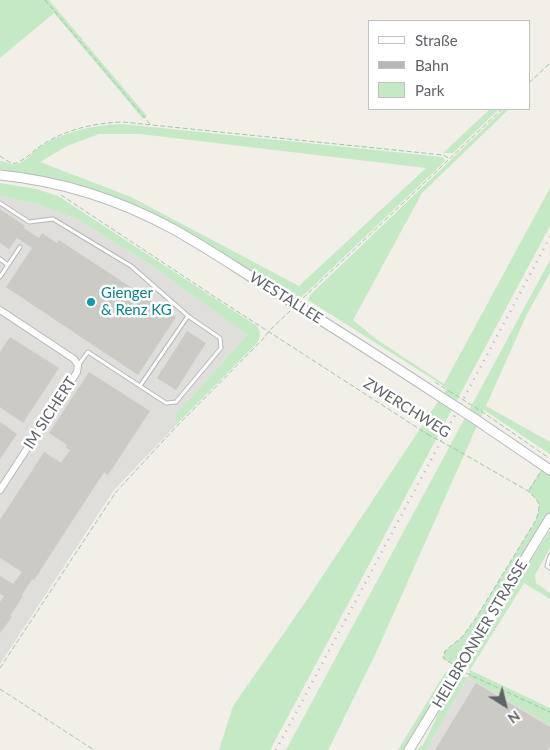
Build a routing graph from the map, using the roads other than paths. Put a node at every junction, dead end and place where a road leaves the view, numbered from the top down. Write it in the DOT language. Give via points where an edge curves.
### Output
graph roads {
  1 [pos="0,175"];
  2 [pos="0,203"];
  3 [pos="20,247"];
  4 [pos="0,259"];
  5 [pos="8,265"];
  6 [pos="0,276"];
  7 [pos="0,310"];
  8 [pos="188,316"];
  9 [pos="78,365"];
  10 [pos="140,386"];
  11 [pos="548,464"];
  12 [pos="0,490"];
  13 [pos="550,518"];
  14 [pos="550,556"];
  15 [pos="550,568"];
  16 [pos="410,750"];
  1 -- 11 [label="main road, WESTALLEE, bridge" via="88,193 128,207 176,230 447,395"];
  2 -- 8 [label="lane" via="29,222 53,218 131,266"];
  3 -- 5 [label="lane"];
  4 -- 5 [label="lane"];
  5 -- 6 [label="lane"];
  7 -- 9 [label="street, IM SICHERT" via="74,359"];
  8 -- 10 [label="lane"];
  8 -- 10 [label="lane" via="220,338 221,348 176,402 166,403"];
  9 -- 10 [label="lane" via="88,352"];
  9 -- 12 [label="street, IM SICHERT" via="77,372"];
  13 -- 16 [label="main road, HEILBRONNER STRASSE"];
  14 -- 15 [label="lane" via="547,566"];
}
